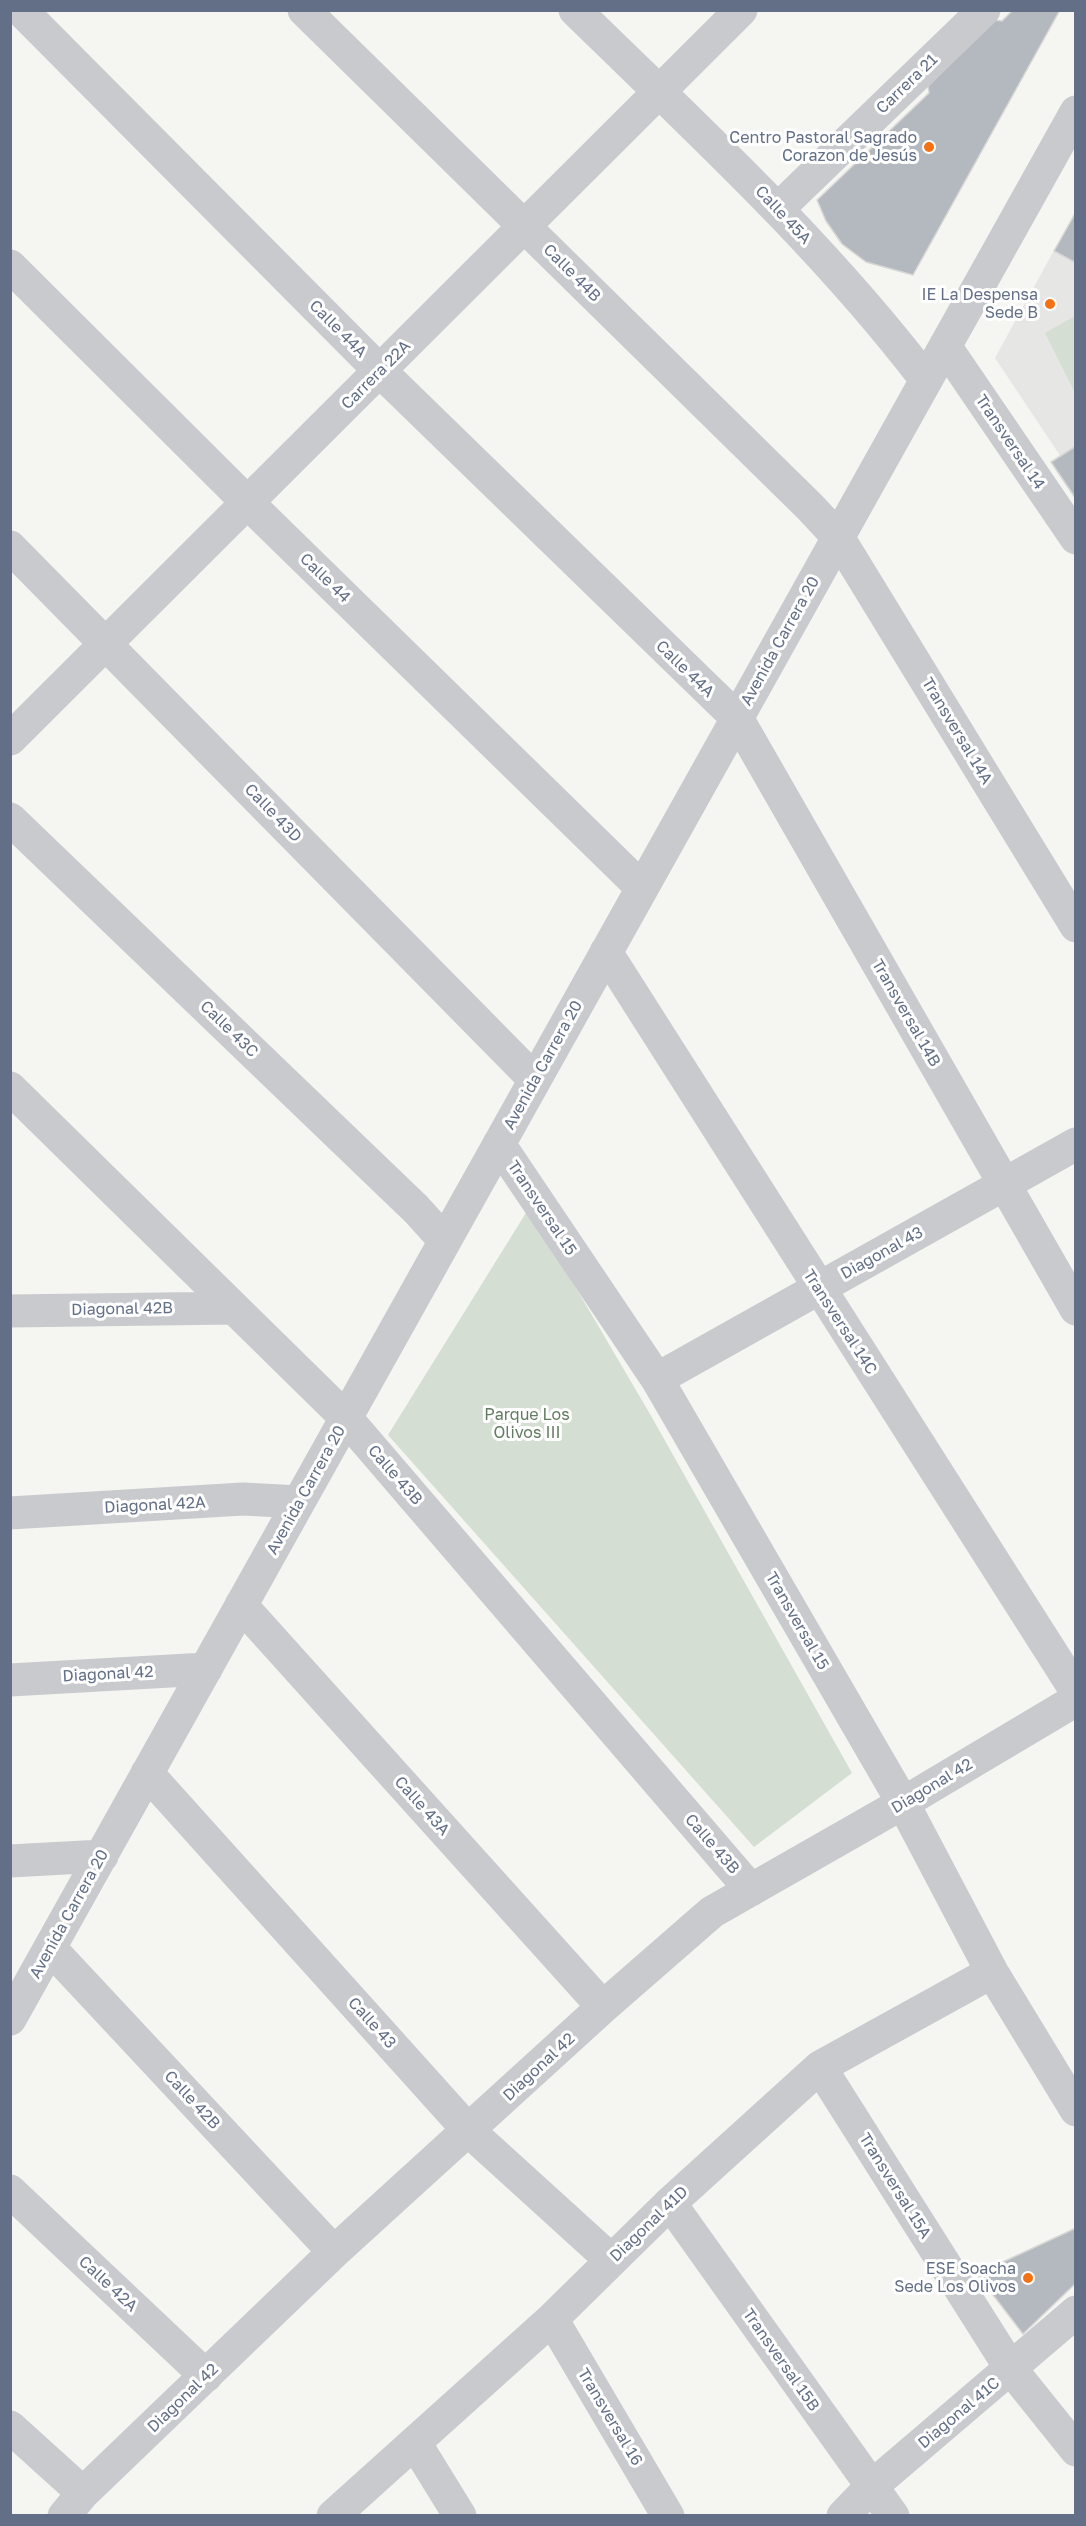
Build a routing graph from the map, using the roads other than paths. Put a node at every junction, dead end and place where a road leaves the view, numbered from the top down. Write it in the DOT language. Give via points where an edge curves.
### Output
graph roads {
  1 [pos="21,10"];
  2 [pos="304,10"];
  3 [pos="575,10"];
  4 [pos="741,10"];
  5 [pos="984,10"];
  6 [pos="659,92"];
  7 [pos="1076,112"];
  8 [pos="779,208"];
  9 [pos="524,226"];
  10 [pos="10,266"];
  11 [pos="945,346"];
  12 [pos="380,370"];
  13 [pos="926,380"];
  14 [pos="247,502"];
  15 [pos="838,537"];
  16 [pos="1076,538"];
  17 [pos="10,547"];
  18 [pos="107,643"];
  19 [pos="737,718"];
  20 [pos="10,739"];
  21 [pos="10,819"];
  22 [pos="642,888"];
  23 [pos="1076,926"];
  24 [pos="606,952"];
  25 [pos="535,1080"];
  26 [pos="10,1088"];
  27 [pos="499,1144"];
  28 [pos="1076,1144"];
  29 [pos="1004,1184"];
  30 [pos="445,1241"];
  31 [pos="819,1289"];
  32 [pos="234,1308"];
  33 [pos="1076,1308"];
  34 [pos="10,1311"];
  35 [pos="657,1379"];
  36 [pos="346,1418"];
  37 [pos="299,1502"];
  38 [pos="10,1513"];
  39 [pos="241,1605"];
  40 [pos="206,1669"];
  41 [pos="10,1680"];
  42 [pos="1076,1691"];
  43 [pos="1076,1700"];
  44 [pos="147,1773"];
  45 [pos="903,1803"];
  46 [pos="102,1856"];
  47 [pos="10,1862"];
  48 [pos="751,1890"];
  49 [pos="50,1948"];
  50 [pos="992,1972"];
  51 [pos="603,2007"];
  52 [pos="10,2019"];
  53 [pos="819,2067"];
  54 [pos="1076,2110"];
  55 [pos="469,2131"];
  56 [pos="10,2191"];
  57 [pos="669,2203"];
  58 [pos="334,2252"];
  59 [pos="611,2260"];
  60 [pos="1076,2313"];
  61 [pos="552,2319"];
  62 [pos="1011,2369"];
  63 [pos="206,2376"];
  64 [pos="10,2427"];
  65 [pos="415,2443"];
  66 [pos="1076,2450"];
  67 [pos="871,2487"];
  68 [pos="74,2504"];
  69 [pos="333,2516"];
  70 [pos="460,2516"];
  71 [pos="668,2516"];
  72 [pos="843,2516"];
  73 [pos="893,2516"];
  1 -- 12 [label="street, Calle 44A"];
  2 -- 9 [label="street, Calle 44B"];
  3 -- 6 [label="street, Calle 45A"];
  4 -- 6 [label="street, Carrera 22A"];
  5 -- 8 [label="street, Carrera 21"];
  6 -- 8 [label="street, Calle 45A"];
  6 -- 9 [label="street, Carrera 22A"];
  7 -- 11 [label="street, Avenida Carrera 20"];
  8 -- 13 [label="street, Calle 45A"];
  9 -- 12 [label="street, Carrera 22A"];
  9 -- 15 [label="street, Calle 44B"];
  10 -- 14 [label="street, Calle 44"];
  11 -- 13 [label="street, Avenida Carrera 20"];
  11 -- 16 [label="street, Transversal 14"];
  12 -- 14 [label="street, Carrera 22A"];
  12 -- 19 [label="street, Calle 44A"];
  13 -- 15 [label="street, Avenida Carrera 20"];
  14 -- 18 [label="street, Carrera 22A"];
  14 -- 22 [label="street, Calle 44"];
  15 -- 19 [label="street, Avenida Carrera 20"];
  15 -- 23 [label="street, Transversal 14A"];
  17 -- 18 [label="street, Calle 43D"];
  18 -- 20 [label="street, Carrera 22A"];
  18 -- 25 [label="street, Calle 43D"];
  19 -- 22 [label="street, Avenida Carrera 20"];
  19 -- 29 [label="street, Transversal 14B"];
  21 -- 30 [label="street, Calle 43C"];
  22 -- 24 [label="street, Avenida Carrera 20"];
  24 -- 25 [label="street, Avenida Carrera 20"];
  24 -- 31 [label="street, Transversal 14C"];
  25 -- 27 [label="street, Avenida Carrera 20"];
  26 -- 32 [label="street, Calle 43B"];
  27 -- 30 [label="street, Avenida Carrera 20"];
  27 -- 35 [label="street, Transversal 15"];
  28 -- 29 [label="street, Diagonal 43"];
  29 -- 31 [label="street, Diagonal 43"];
  29 -- 33 [label="street, Transversal 14B"];
  30 -- 36 [label="street, Avenida Carrera 20"];
  31 -- 35 [label="street, Diagonal 43"];
  31 -- 42 [label="street, Transversal 14C"];
  32 -- 34 [label="street, Diagonal 42B"];
  32 -- 36 [label="street, Calle 43B"];
  35 -- 45 [label="street, Transversal 15"];
  36 -- 37 [label="street, Avenida Carrera 20"];
  36 -- 48 [label="street, Calle 43B"];
  37 -- 38 [label="street, Diagonal 42A" via="243,1499"];
  37 -- 39 [label="street, Avenida Carrera 20"];
  39 -- 40 [label="street, Avenida Carrera 20"];
  39 -- 51 [label="street, Calle 43A"];
  40 -- 41 [label="street, Diagonal 42"];
  40 -- 44 [label="street, Avenida Carrera 20"];
  43 -- 45 [label="street, Diagonal 42"];
  44 -- 46 [label="street, Avenida Carrera 20"];
  44 -- 55 [label="street, Calle 43"];
  45 -- 48 [label="street, Diagonal 42"];
  45 -- 50 [label="street, Transversal 15"];
  46 -- 47 [label="street"];
  46 -- 49 [label="street, Avenida Carrera 20"];
  48 -- 51 [label="street, Diagonal 42" via="712,1912"];
  49 -- 52 [label="street, Avenida Carrera 20"];
  49 -- 58 [label="street, Calle 42B"];
  50 -- 53 [label="street, Diagonal 41D"];
  50 -- 54 [label="street, Transversal 15"];
  51 -- 55 [label="street, Diagonal 42"];
  53 -- 57 [label="street, Diagonal 41D"];
  53 -- 62 [label="street, Transversal 15A"];
  55 -- 58 [label="street, Diagonal 42"];
  55 -- 59 [label="street, Calle 43"];
  56 -- 63 [label="street, Calle 42A"];
  57 -- 59 [label="street, Diagonal 41D"];
  57 -- 67 [label="street, Transversal 15B"];
  58 -- 63 [label="street, Diagonal 42"];
  59 -- 61 [label="street, Diagonal 41D"];
  60 -- 62 [label="street, Diagonal 41C"];
  61 -- 65 [label="street, Diagonal 41D"];
  61 -- 71 [label="street, Transversal 16"];
  62 -- 66 [label="street, Transversal 15A"];
  62 -- 67 [label="street, Diagonal 41C"];
  63 -- 68 [label="street, Diagonal 42"];
  64 -- 68 [label="street"];
  65 -- 69 [label="street, Diagonal 41D"];
  65 -- 70 [label="street"];
  67 -- 72 [label="street, Diagonal 41C"];
  67 -- 73 [label="street, Transversal 15B"];
}
